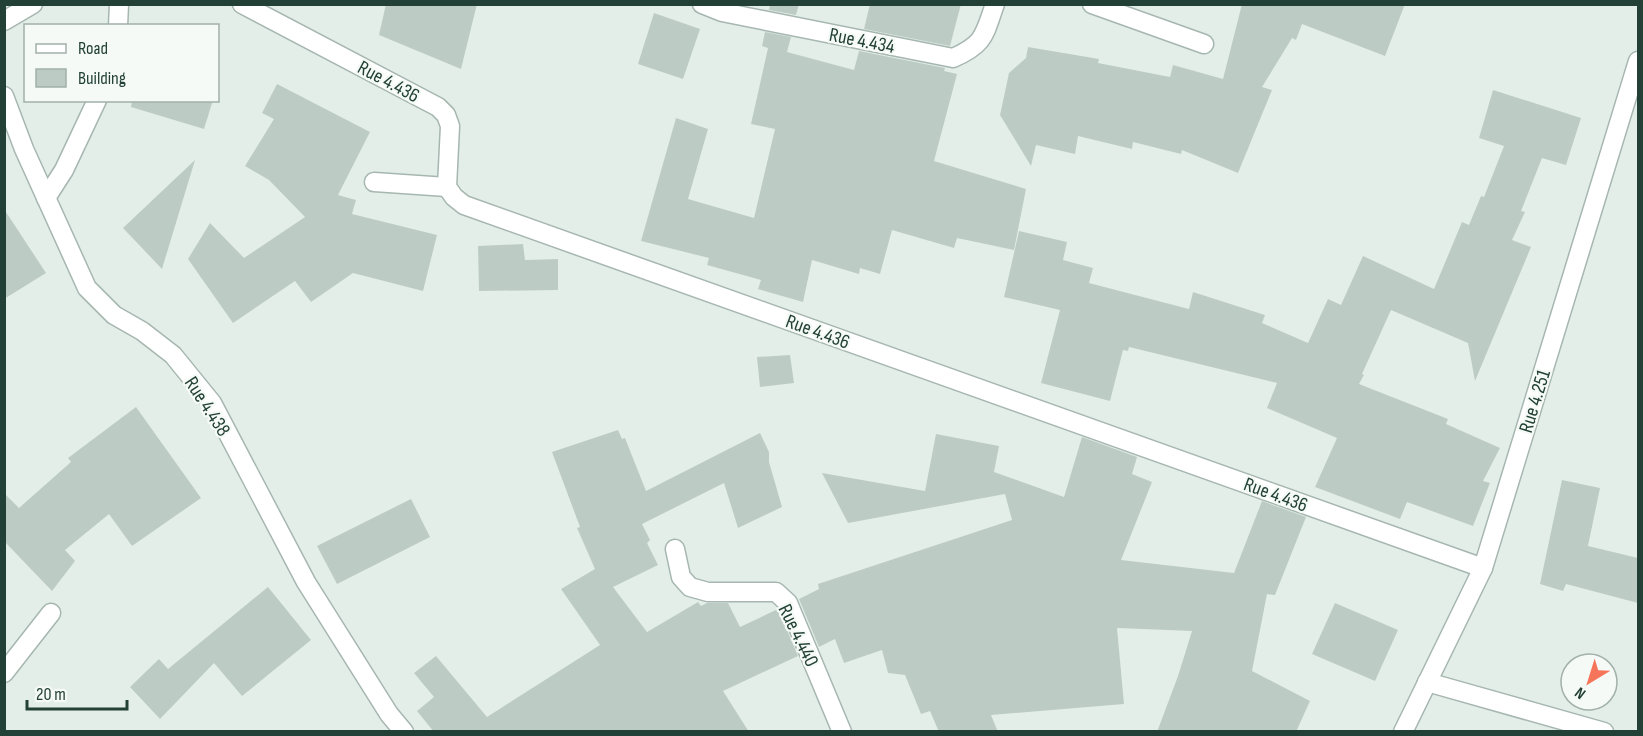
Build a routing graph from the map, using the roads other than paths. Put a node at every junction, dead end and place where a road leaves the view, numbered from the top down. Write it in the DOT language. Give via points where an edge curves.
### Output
graph roads {
  1 [pos="33,4"];
  2 [pos="119,4"];
  3 [pos="242,4"];
  4 [pos="702,4"];
  5 [pos="995,4"];
  6 [pos="1092,4"];
  7 [pos="4,21"];
  8 [pos="118,24"];
  9 [pos="1204,44"];
  10 [pos="1638,61"];
  11 [pos="4,96"];
  12 [pos="96,102"];
  13 [pos="374,182"];
  14 [pos="447,187"];
  15 [pos="46,198"];
  16 [pos="675,549"];
  17 [pos="1483,568"];
  18 [pos="51,613"];
  19 [pos="4,673"];
  20 [pos="1427,682"];
  21 [pos="404,732"];
  22 [pos="842,732"];
  23 [pos="1403,732"];
  24 [pos="1604,732"];
  1 -- 7 [label="street"];
  2 -- 8 [label="street"];
  3 -- 14 [label="street, Rue 4.436" via="438,107 450,126"];
  4 -- 5 [label="street, Rue 4.434" via="722,12 953,58 972,50 983,38"];
  6 -- 9 [label="street"];
  10 -- 17 [label="street, Rue 4.251"];
  11 -- 15 [label="street, Rue 4.438"];
  12 -- 15 [label="street" via="64,170"];
  13 -- 14 [label="street"];
  14 -- 17 [label="street, Rue 4.436" via="464,205"];
  15 -- 21 [label="street, Rue 4.438" via="87,288 114,315 173,355 212,404 306,582"];
  16 -- 22 [label="street, Rue 4.440" via="681,577 690,587 708,592 776,592 788,603"];
  17 -- 20 [label="street, Rue 4.251"];
  18 -- 19 [label="street"];
  20 -- 23 [label="street, Rue 4.251"];
  20 -- 24 [label="street"];
}
